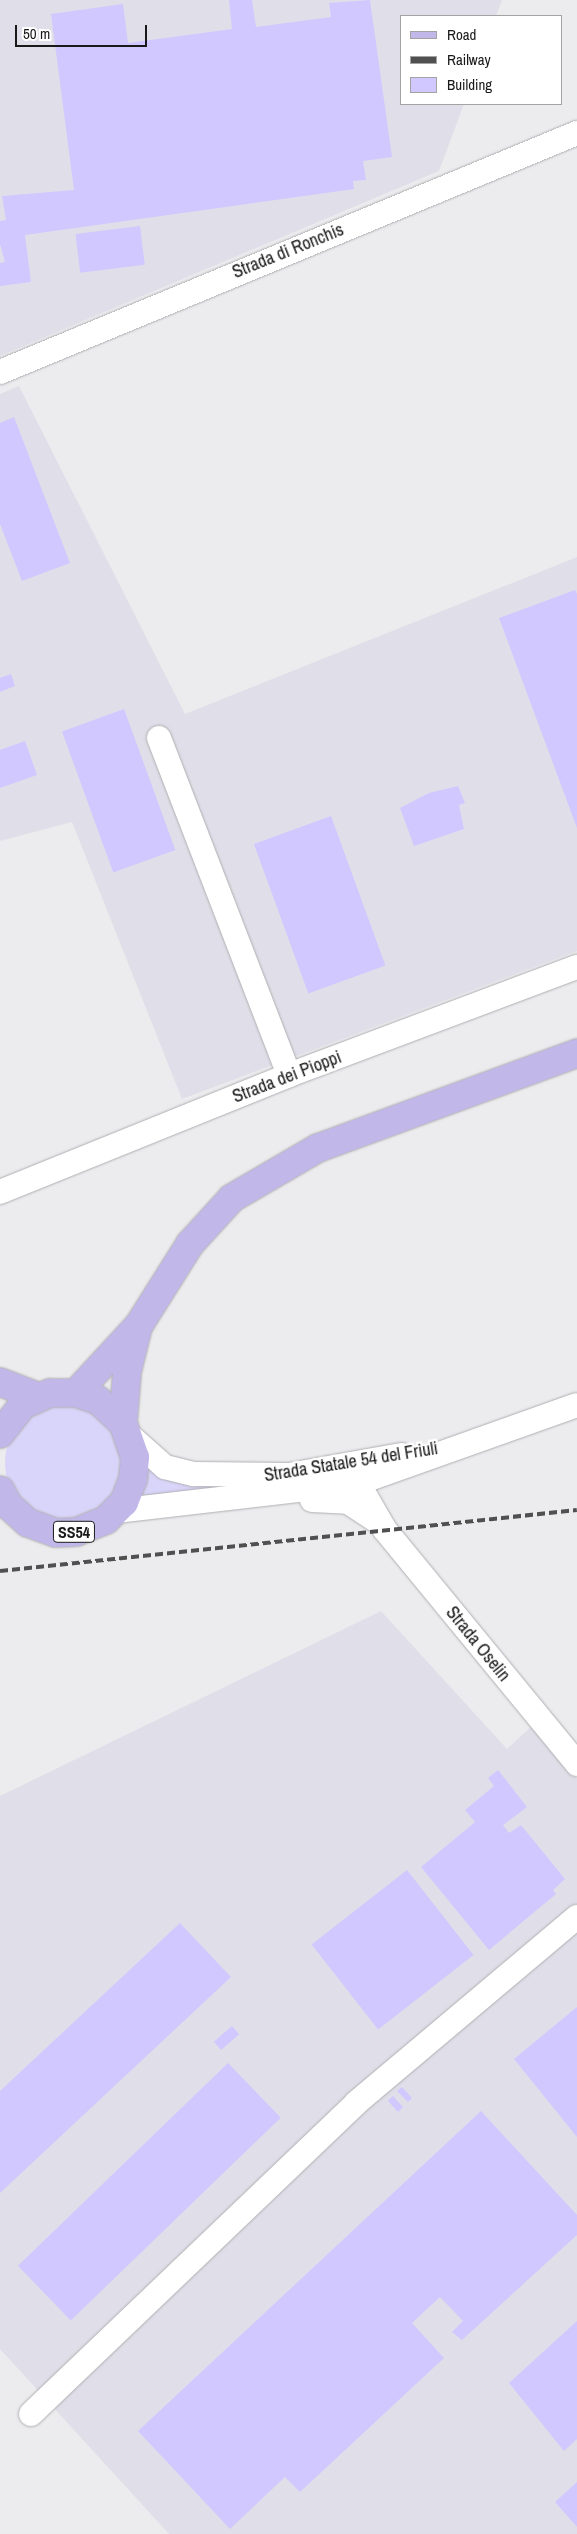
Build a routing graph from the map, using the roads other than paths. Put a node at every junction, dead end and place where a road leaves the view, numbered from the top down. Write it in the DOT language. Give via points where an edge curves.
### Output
graph roads {
  1 [pos="577,133"];
  2 [pos="0,372"];
  3 [pos="159,738"];
  4 [pos="577,967"];
  5 [pos="577,1053"];
  6 [pos="289,1075"];
  7 [pos="0,1192"];
  8 [pos="139,1325"];
  9 [pos="0,1382"];
  10 [pos="76,1393"];
  11 [pos="39,1397"];
  12 [pos="577,1405"];
  13 [pos="127,1429"];
  14 [pos="0,1434"];
  15 [pos="465,1443"];
  16 [pos="312,1472"];
  17 [pos="358,1483"];
  18 [pos="0,1490"];
  19 [pos="162,1506"];
  20 [pos="116,1511"];
  21 [pos="28,1523"];
  22 [pos="380,1523"];
  23 [pos="0,1524"];
  24 [pos="577,1764"];
  25 [pos="577,1917"];
  26 [pos="31,2414"];
  1 -- 2 [label="street, Strada di Ronchis"];
  3 -- 6 [label="street"];
  4 -- 6 [label="street, Strada dei Pioppi"];
  5 -- 8 [label="main road" via="318,1148 254,1183 232,1198 190,1244"];
  6 -- 7 [label="street, Strada dei Pioppi"];
  8 -- 10 [label="main road"];
  8 -- 13 [label="main road" via="127,1372"];
  9 -- 11 [label="main road"];
  10 -- 11 [label="main road, Strada Statale 54 del Friuli / SS54"];
  10 -- 13 [label="main road, Strada Statale 54 del Friuli / SS54" via="98,1400"];
  11 -- 14 [label="main road, Strada Statale 54 del Friuli / SS54" via="12,1415"];
  12 -- 15 [label="street, Strada Statale 54 del Friuli / SS54"];
  13 -- 16 [label="street, Strada Statale 54 del Friuli / SS54" via="156,1461 175,1472 259,1477"];
  13 -- 20 [label="main road, SS54" via="133,1479"];
  15 -- 16 [label="street, Strada Statale 54 del Friuli / SS54"];
  15 -- 17 [label="street, Strada Statale 54 del Friuli / SS54"];
  15 -- 22 [label="street, Strada Statale 54 del Friuli" via="394,1476 384,1494"];
  16 -- 17 [label="street" via="344,1475"];
  17 -- 19 [label="street, Strada Statale 54 del Friuli / SS54"];
  17 -- 22 [label="street, Strada Statale 54 del Friuli"];
  18 -- 21 [label="main road, Strada Statale 54 del Friuli / SS54" via="9,1506"];
  19 -- 20 [label="street, Strada Statale 54 del Friuli / SS54"];
  19 -- 22 [label="street, Strada Statale 54 del Friuli / SS54" via="208,1515 332,1500 362,1508"];
  20 -- 21 [label="main road, Strada Statale 54 del Friuli / SS54" via="77,1532 56,1532"];
  21 -- 23 [label="main road, Strada Statale 54 del Friuli / SS54"];
  22 -- 24 [label="street, Strada Oselin"];
  25 -- 26 [label="street" via="356,2103"];
}
